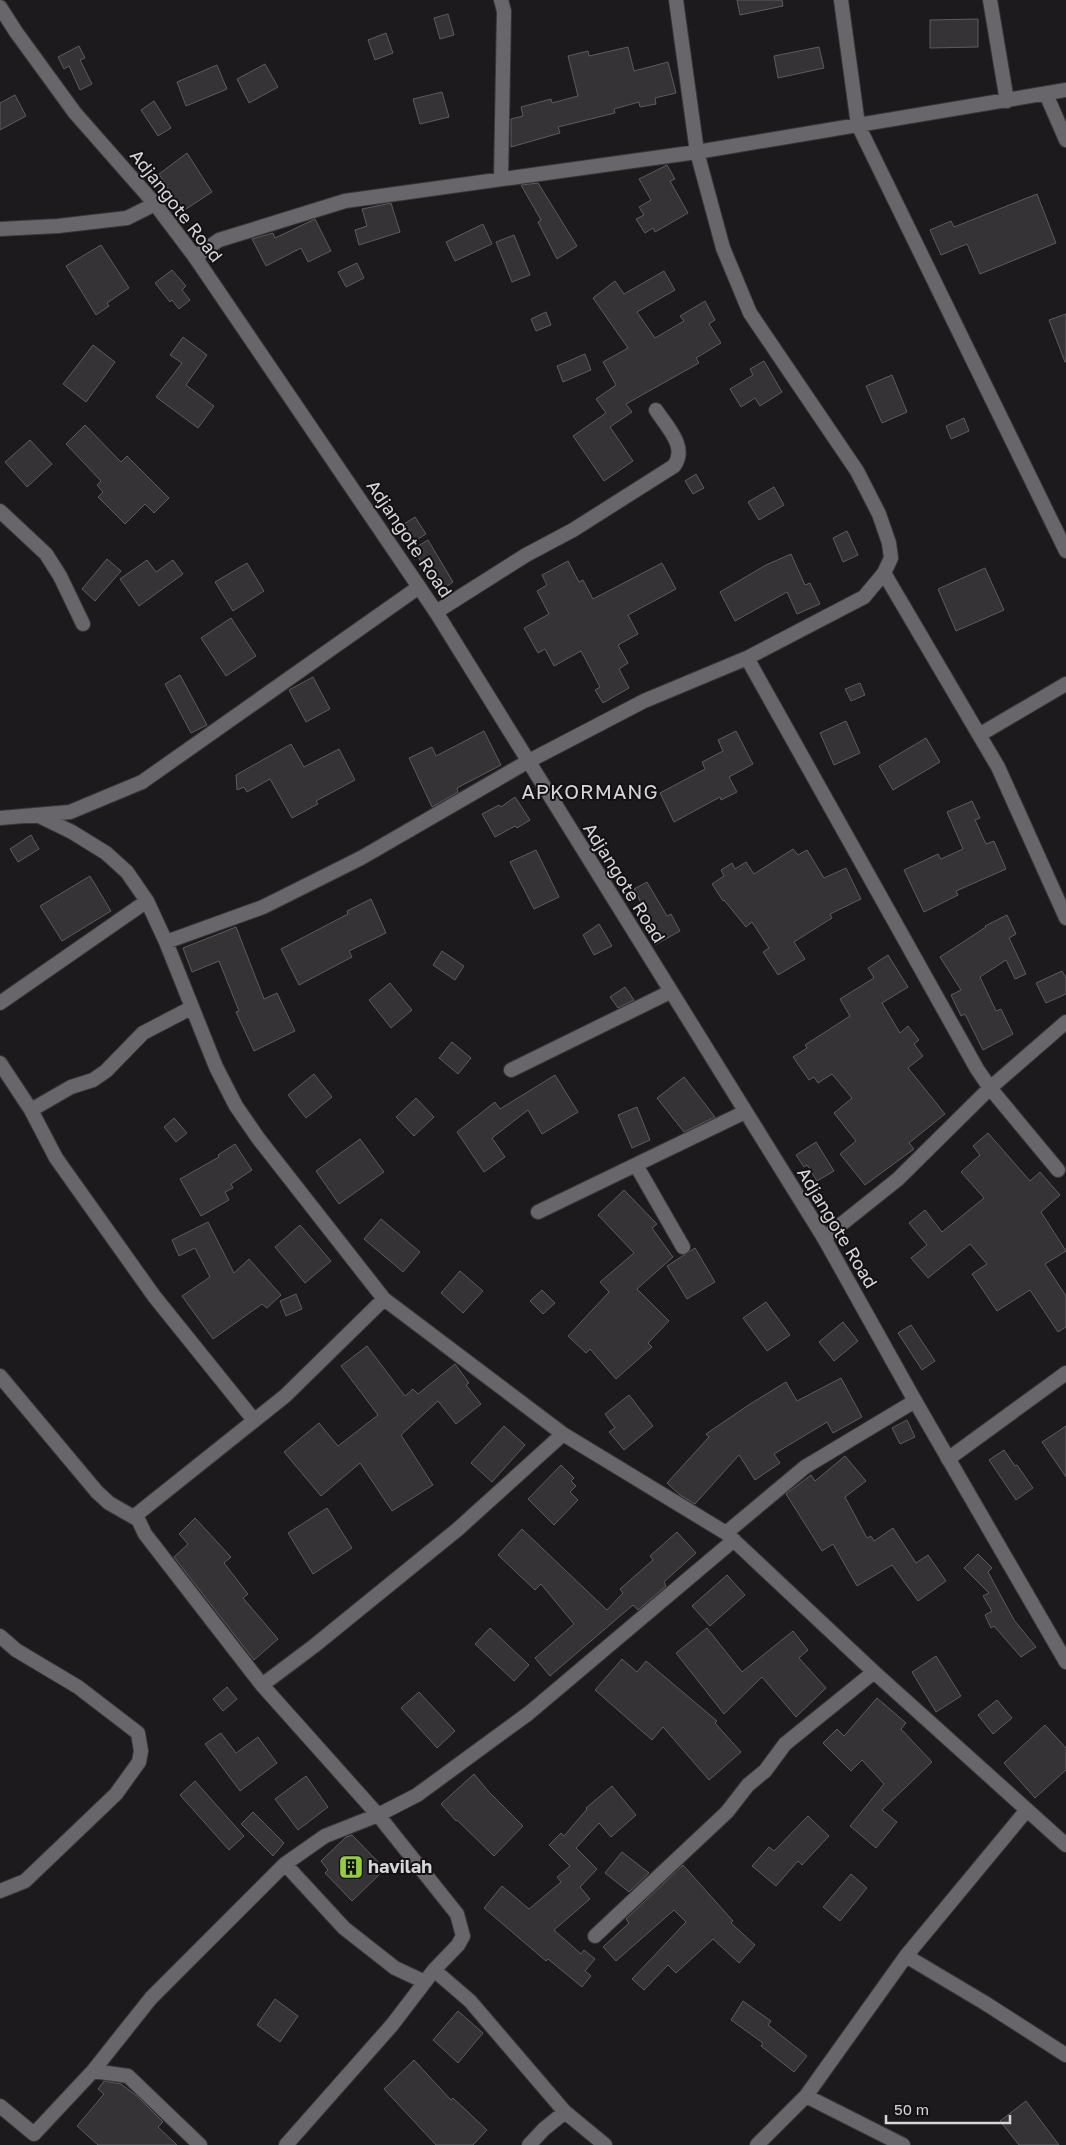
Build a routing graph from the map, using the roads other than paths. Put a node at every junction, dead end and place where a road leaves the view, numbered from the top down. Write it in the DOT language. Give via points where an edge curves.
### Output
graph roads {
  1 [pos="501,0"];
  2 [pos="676,0"];
  3 [pos="841,0"];
  4 [pos="990,0"];
  5 [pos="0,7"];
  6 [pos="1066,90"];
  7 [pos="1046,94"];
  8 [pos="1007,101"];
  9 [pos="858,125"];
  10 [pos="1066,140"];
  11 [pos="697,152"];
  12 [pos="501,179"];
  13 [pos="155,204"];
  14 [pos="0,229"];
  15 [pos="196,258"];
  16 [pos="656,410"];
  17 [pos="0,511"];
  18 [pos="1066,551"];
  19 [pos="884,574"];
  20 [pos="419,588"];
  21 [pos="436,612"];
  22 [pos="83,624"];
  23 [pos="747,658"];
  24 [pos="1066,684"];
  25 [pos="979,735"];
  26 [pos="527,762"];
  27 [pos="37,815"];
  28 [pos="0,818"];
  29 [pos="147,901"];
  30 [pos="1066,918"];
  31 [pos="166,942"];
  32 [pos="670,992"];
  33 [pos="0,1003"];
  34 [pos="191,1008"];
  35 [pos="1066,1022"];
  36 [pos="0,1063"];
  37 [pos="511,1070"];
  38 [pos="990,1088"];
  39 [pos="31,1110"];
  40 [pos="745,1112"];
  41 [pos="636,1165"];
  42 [pos="1058,1170"];
  43 [pos="538,1212"];
  44 [pos="824,1238"];
  45 [pos="684,1247"];
  46 [pos="384,1300"];
  47 [pos="1066,1373"];
  48 [pos="0,1376"];
  49 [pos="915,1401"];
  50 [pos="253,1419"];
  51 [pos="564,1434"];
  52 [pos="948,1459"];
  53 [pos="137,1519"];
  54 [pos="730,1536"];
  55 [pos="0,1636"];
  56 [pos="1066,1662"];
  57 [pos="874,1672"];
  58 [pos="262,1685"];
  59 [pos="1026,1811"];
  60 [pos="378,1815"];
  61 [pos="1066,1845"];
  62 [pos="285,1864"];
  63 [pos="0,1891"];
  64 [pos="596,1936"];
  65 [pos="906,1956"];
  66 [pos="434,1970"];
  67 [pos="425,1982"];
  68 [pos="1066,2055"];
  69 [pos="93,2071"];
  70 [pos="806,2096"];
  71 [pos="0,2106"];
  72 [pos="565,2112"];
  73 [pos="200,2145"];
  74 [pos="286,2145"];
  75 [pos="529,2145"];
  76 [pos="605,2145"];
  77 [pos="757,2145"];
  78 [pos="903,2145"];
  1 -- 12 [label="street" via="504,11"];
  2 -- 11 [label="street"];
  3 -- 9 [label="street"];
  4 -- 8 [label="street"];
  5 -- 13 [label="street, Adjangote Road" via="76,113"];
  6 -- 7 [label="street"];
  7 -- 8 [label="street"];
  7 -- 10 [label="street"];
  8 -- 9 [label="street"];
  9 -- 11 [label="street"];
  9 -- 18 [label="street"];
  11 -- 12 [label="street"];
  11 -- 19 [label="street" via="723,248 750,313 857,471 879,514 891,558"];
  12 -- 15 [label="street" via="345,201 219,240"];
  13 -- 14 [label="street" via="127,218"];
  13 -- 15 [label="street, Adjangote Road"];
  15 -- 20 [label="street, Adjangote Road"];
  16 -- 21 [label="street" via="679,446 680,458 674,466"];
  17 -- 22 [label="street" via="46,554"];
  19 -- 23 [label="street" via="864,597"];
  19 -- 25 [label="street"];
  20 -- 21 [label="street, Adjangote Road"];
  20 -- 27 [label="street" via="142,782 70,812"];
  21 -- 26 [label="street, Adjangote Road"];
  23 -- 26 [label="street" via="644,701"];
  23 -- 38 [label="street" via="966,1052"];
  24 -- 25 [label="street"];
  25 -- 30 [label="street" via="998,767"];
  26 -- 31 [label="street" via="361,858 263,907"];
  26 -- 32 [label="street, Adjangote Road"];
  27 -- 28 [label="street"];
  27 -- 29 [label="street" via="106,853 127,872"];
  29 -- 31 [label="street"];
  29 -- 33 [label="street"];
  31 -- 34 [label="street"];
  32 -- 37 [label="street"];
  32 -- 40 [label="street, Adjangote Road"];
  34 -- 39 [label="street" via="143,1033 93,1080 71,1087"];
  34 -- 46 [label="street" via="236,1106"];
  35 -- 38 [label="street"];
  36 -- 39 [label="street"];
  38 -- 42 [label="street"];
  38 -- 44 [label="street" via="898,1179"];
  39 -- 50 [label="street" via="56,1158 148,1288"];
  40 -- 41 [label="street"];
  40 -- 44 [label="street, Adjangote Road"];
  41 -- 43 [label="street"];
  41 -- 45 [label="street"];
  44 -- 49 [label="street, Adjangote Road"];
  46 -- 50 [label="street" via="285,1396"];
  46 -- 51 [label="street"];
  47 -- 52 [label="street"];
  48 -- 53 [label="street" via="96,1492 108,1503"];
  49 -- 52 [label="street, Adjangote Road"];
  49 -- 54 [label="street" via="805,1467"];
  50 -- 53 [label="street" via="153,1500 136,1515"];
  51 -- 54 [label="street"];
  51 -- 58 [label="street" via="458,1529"];
  52 -- 56 [label="street, Adjangote Road"];
  53 -- 58 [label="street" via="145,1534"];
  54 -- 57 [label="street"];
  54 -- 60 [label="street" via="529,1713 417,1795"];
  55 -- 63 [label="street" via="138,1733 141,1751 139,1762 116,1794 25,1881"];
  57 -- 59 [label="street"];
  57 -- 64 [label="street" via="785,1744 727,1812"];
  58 -- 60 [label="street"];
  59 -- 61 [label="street"];
  59 -- 65 [label="street"];
  60 -- 62 [label="street" via="324,1836"];
  60 -- 66 [label="street" via="457,1914 462,1925 463,1936 458,1945"];
  62 -- 67 [label="street" via="344,1928 395,1968"];
  62 -- 69 [label="street" via="152,1998"];
  65 -- 68 [label="street"];
  65 -- 70 [label="street"];
  66 -- 67 [label="street"];
  66 -- 72 [label="street" via="470,2001"];
  67 -- 74 [label="street" via="392,2025"];
  69 -- 71 [label="street" via="34,2134"];
  69 -- 73 [label="street" via="128,2076"];
  70 -- 77 [label="street"];
  70 -- 78 [label="street"];
  72 -- 75 [label="street"];
  72 -- 76 [label="street"];
}
